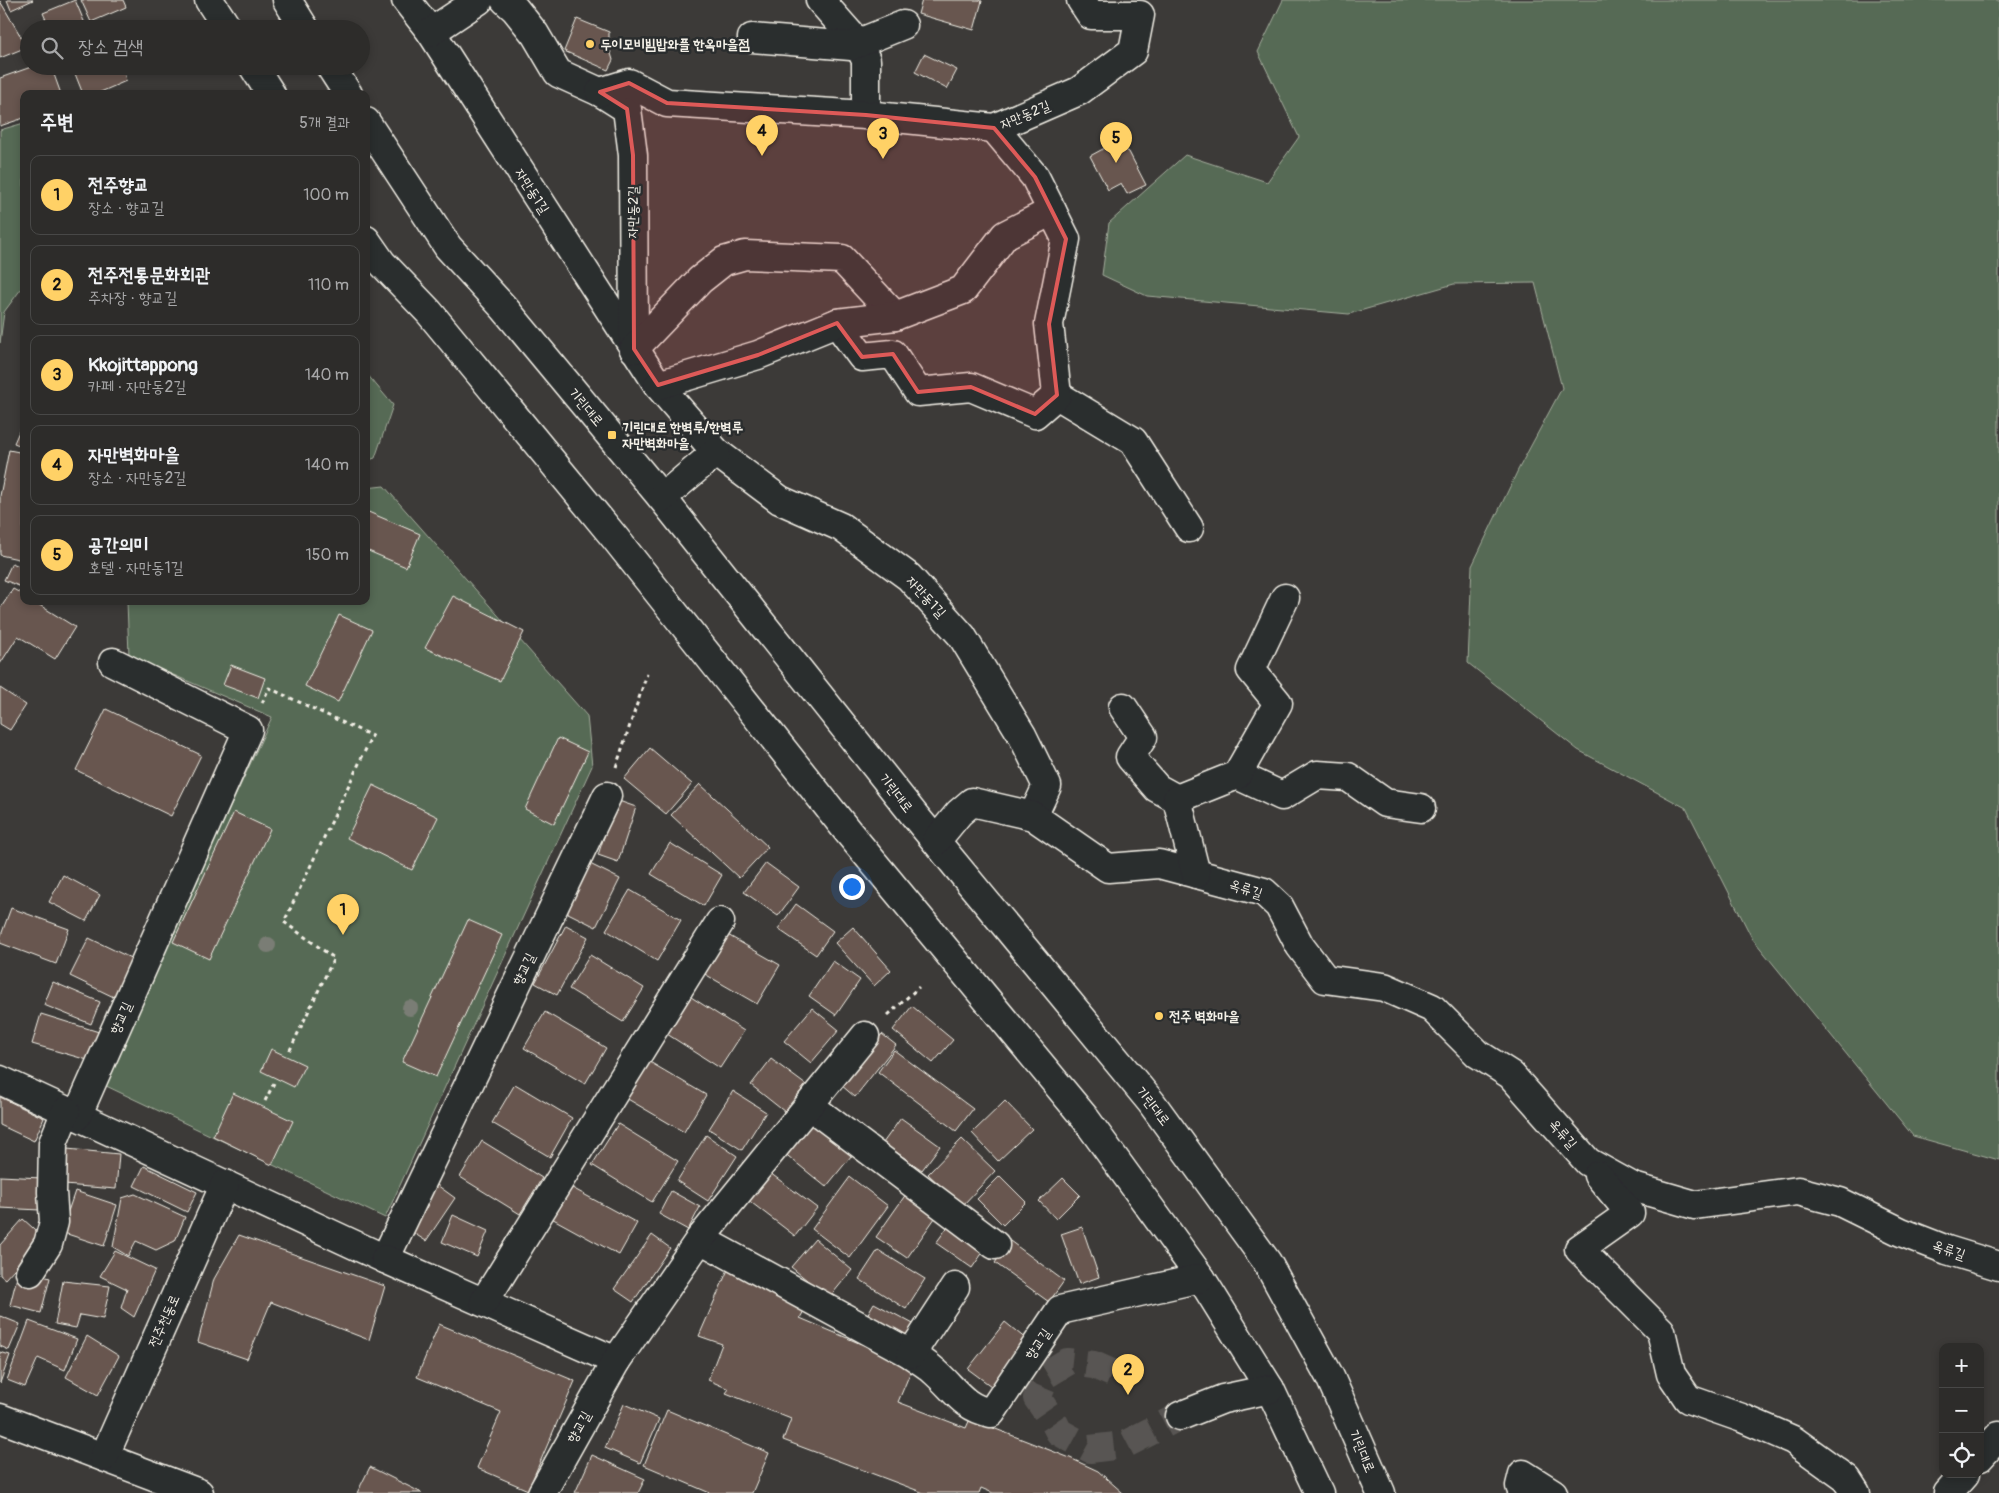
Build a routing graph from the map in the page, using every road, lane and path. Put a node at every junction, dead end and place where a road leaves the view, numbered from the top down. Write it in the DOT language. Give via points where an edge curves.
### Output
graph roads {
  1 [pos="209,0"];
  2 [pos="287,0"];
  3 [pos="406,0"];
  4 [pos="479,0"];
  5 [pos="505,0"];
  6 [pos="820,0"];
  7 [pos="1081,0"];
  8 [pos="222,20"];
  9 [pos="299,20"];
  10 [pos="903,26"];
  11 [pos="431,32"];
  12 [pos="752,38"];
  13 [pos="857,42"];
  14 [pos="259,75"];
  15 [pos="336,75"];
  16 [pos="268,90"];
  17 [pos="345,90"];
  18 [pos="600,92"];
  19 [pos="866,115"];
  20 [pos="370,128"];
  21 [pos="994,128"];
  22 [pos="1052,211"];
  23 [pos="370,246"];
  24 [pos="895,316"];
  25 [pos="837,323"];
  26 [pos="634,349"];
  27 [pos="658,385"];
  28 [pos="1057,394"];
  29 [pos="716,452"];
  30 [pos="662,498"];
  31 [pos="1188,528"];
  32 [pos="1285,598"];
  33 [pos="113,662"];
  34 [pos="646,674"];
  35 [pos="1122,707"];
  36 [pos="248,730"];
  37 [pos="1237,775"];
  38 [pos="606,796"];
  39 [pos="1177,798"];
  40 [pos="1421,808"];
  41 [pos="1033,816"];
  42 [pos="936,841"];
  43 [pos="1196,874"];
  44 [pos="720,922"];
  45 [pos="919,987"];
  46 [pos="865,1036"];
  47 [pos="288,1052"];
  48 [pos="0,1080"];
  49 [pos="274,1083"];
  50 [pos="265,1101"];
  51 [pos="810,1106"];
  52 [pos="72,1113"];
  53 [pos="1588,1162"];
  54 [pos="225,1184"];
  55 [pos="700,1239"];
  56 [pos="995,1245"];
  57 [pos="385,1259"];
  58 [pos="1999,1266"];
  59 [pos="30,1272"];
  60 [pos="1201,1278"];
  61 [pos="955,1287"];
  62 [pos="484,1302"];
  63 [pos="911,1354"];
  64 [pos="616,1361"];
  65 [pos="1270,1389"];
  66 [pos="1180,1416"];
  67 [pos="0,1418"];
  68 [pos="1999,1436"];
  69 [pos="1984,1453"];
  70 [pos="104,1457"];
  71 [pos="1961,1478"];
  72 [pos="199,1493"];
  73 [pos="542,1493"];
  74 [pos="1319,1493"];
  75 [pos="1381,1493"];
  76 [pos="1523,1493"];
  77 [pos="1552,1493"];
  78 [pos="1856,1493"];
  79 [pos="1948,1493"];
  1 -- 8 [label="street"];
  2 -- 9 [label="street"];
  3 -- 11 [label="street"];
  4 -- 11 [label="street"];
  5 -- 18 [label="street, 자만동2길" via="535,34 558,73"];
  6 -- 13 [label="street"];
  7 -- 21 [label="street, 자만동2길" via="1092,16 1140,15 1133,51 1080,91"];
  10 -- 13 [label="street"];
  11 -- 26 [label="street, 자만동1길"];
  12 -- 13 [label="street" via="851,46"];
  13 -- 19 [label="street" via="866,60"];
  14 -- 16 [label="street"];
  15 -- 17 [label="street"];
  18 -- 19 [label="street, 자만동2길" via="629,83 667,103"];
  18 -- 26 [label="street, 자만동2길" via="627,108 633,155"];
  19 -- 21 [label="street, 자만동2길"];
  20 -- 30 [label="street, 기린대로" via="448,247"];
  21 -- 22 [label="street" via="1036,177"];
  22 -- 24 [label="street" via="1005,235 963,290"];
  22 -- 28 [label="street" via="1066,239 1049,324"];
  23 -- 60 [label="street" via="382,264 429,312 615,538 849,833 1084,1118"];
  24 -- 25 [label="street"];
  24 -- 26 [label="street" via="842,259 745,255 724,261 700,280"];
  25 -- 27 [label="street" via="758,355"];
  25 -- 28 [label="street" via="862,357 893,354 918,392 971,387 1035,414"];
  26 -- 27 [label="street, 자만동1길"];
  27 -- 29 [label="street, 자만동1길"];
  28 -- 31 [label="street" via="1133,441"];
  29 -- 30 [label="street"];
  29 -- 41 [label="street, 자만동1길" via="780,500 841,527 909,577 962,636 1022,735 1047,786"];
  30 -- 42 [label="street, 기린대로"];
  32 -- 37 [label="street" via="1251,670 1278,703"];
  33 -- 36 [label="street"];
  34 -- 38 [label="path"];
  35 -- 39 [label="street" via="1143,737 1130,757 1157,788"];
  36 -- 47 [label="path" via="269,688 372,736 284,922 334,958"];
  36 -- 52 [label="street, 향교길"];
  37 -- 39 [label="street"];
  37 -- 40 [label="street" via="1282,796 1317,775 1348,777 1385,803"];
  38 -- 57 [label="street, 향교길"];
  39 -- 43 [label="street"];
  41 -- 42 [label="street, 옥류길" via="972,802"];
  41 -- 43 [label="street, 옥류길" via="1108,868 1159,864"];
  42 -- 75 [label="street, 기린대로" via="1151,1102 1267,1262 1330,1377"];
  43 -- 53 [label="street, 옥류길" via="1264,892 1279,906 1300,946 1325,979 1384,987 1432,1008 1478,1054 1511,1075"];
  44 -- 62 [label="street"];
  45 -- 46 [label="path"];
  46 -- 51 [label="street, 향교길"];
  48 -- 52 [label="street"];
  49 -- 50 [label="path"];
  51 -- 55 [label="street, 향교길"];
  51 -- 56 [label="street"];
  52 -- 54 [label="street"];
  52 -- 59 [label="street" via="53,1143 54,1222 48,1244"];
  53 -- 58 [label="street, 옥류길" via="1633,1187 1695,1205 1798,1191 1840,1202 1901,1232"];
  53 -- 78 [label="street" via="1630,1213 1579,1249 1661,1331 1671,1374 1688,1399 1793,1440 1847,1479"];
  54 -- 57 [label="street"];
  54 -- 70 [label="street, 전주천동로"];
  55 -- 63 [label="street, 향교길"];
  55 -- 64 [label="street, 향교길"];
  57 -- 62 [label="street"];
  60 -- 63 [label="street, 향교길" via="1060,1310 991,1413 969,1406 934,1370"];
  60 -- 65 [label="street"];
  61 -- 63 [label="street"];
  62 -- 64 [label="street"];
  64 -- 73 [label="street, 향교길"];
  65 -- 66 [label="street" via="1223,1399"];
  65 -- 74 [label="street"];
  67 -- 70 [label="street"];
  68 -- 69 [label="street"];
  70 -- 72 [label="street"];
  71 -- 79 [label="street"];
  76 -- 77 [label="street" via="1520,1486 1523,1474"];
}
